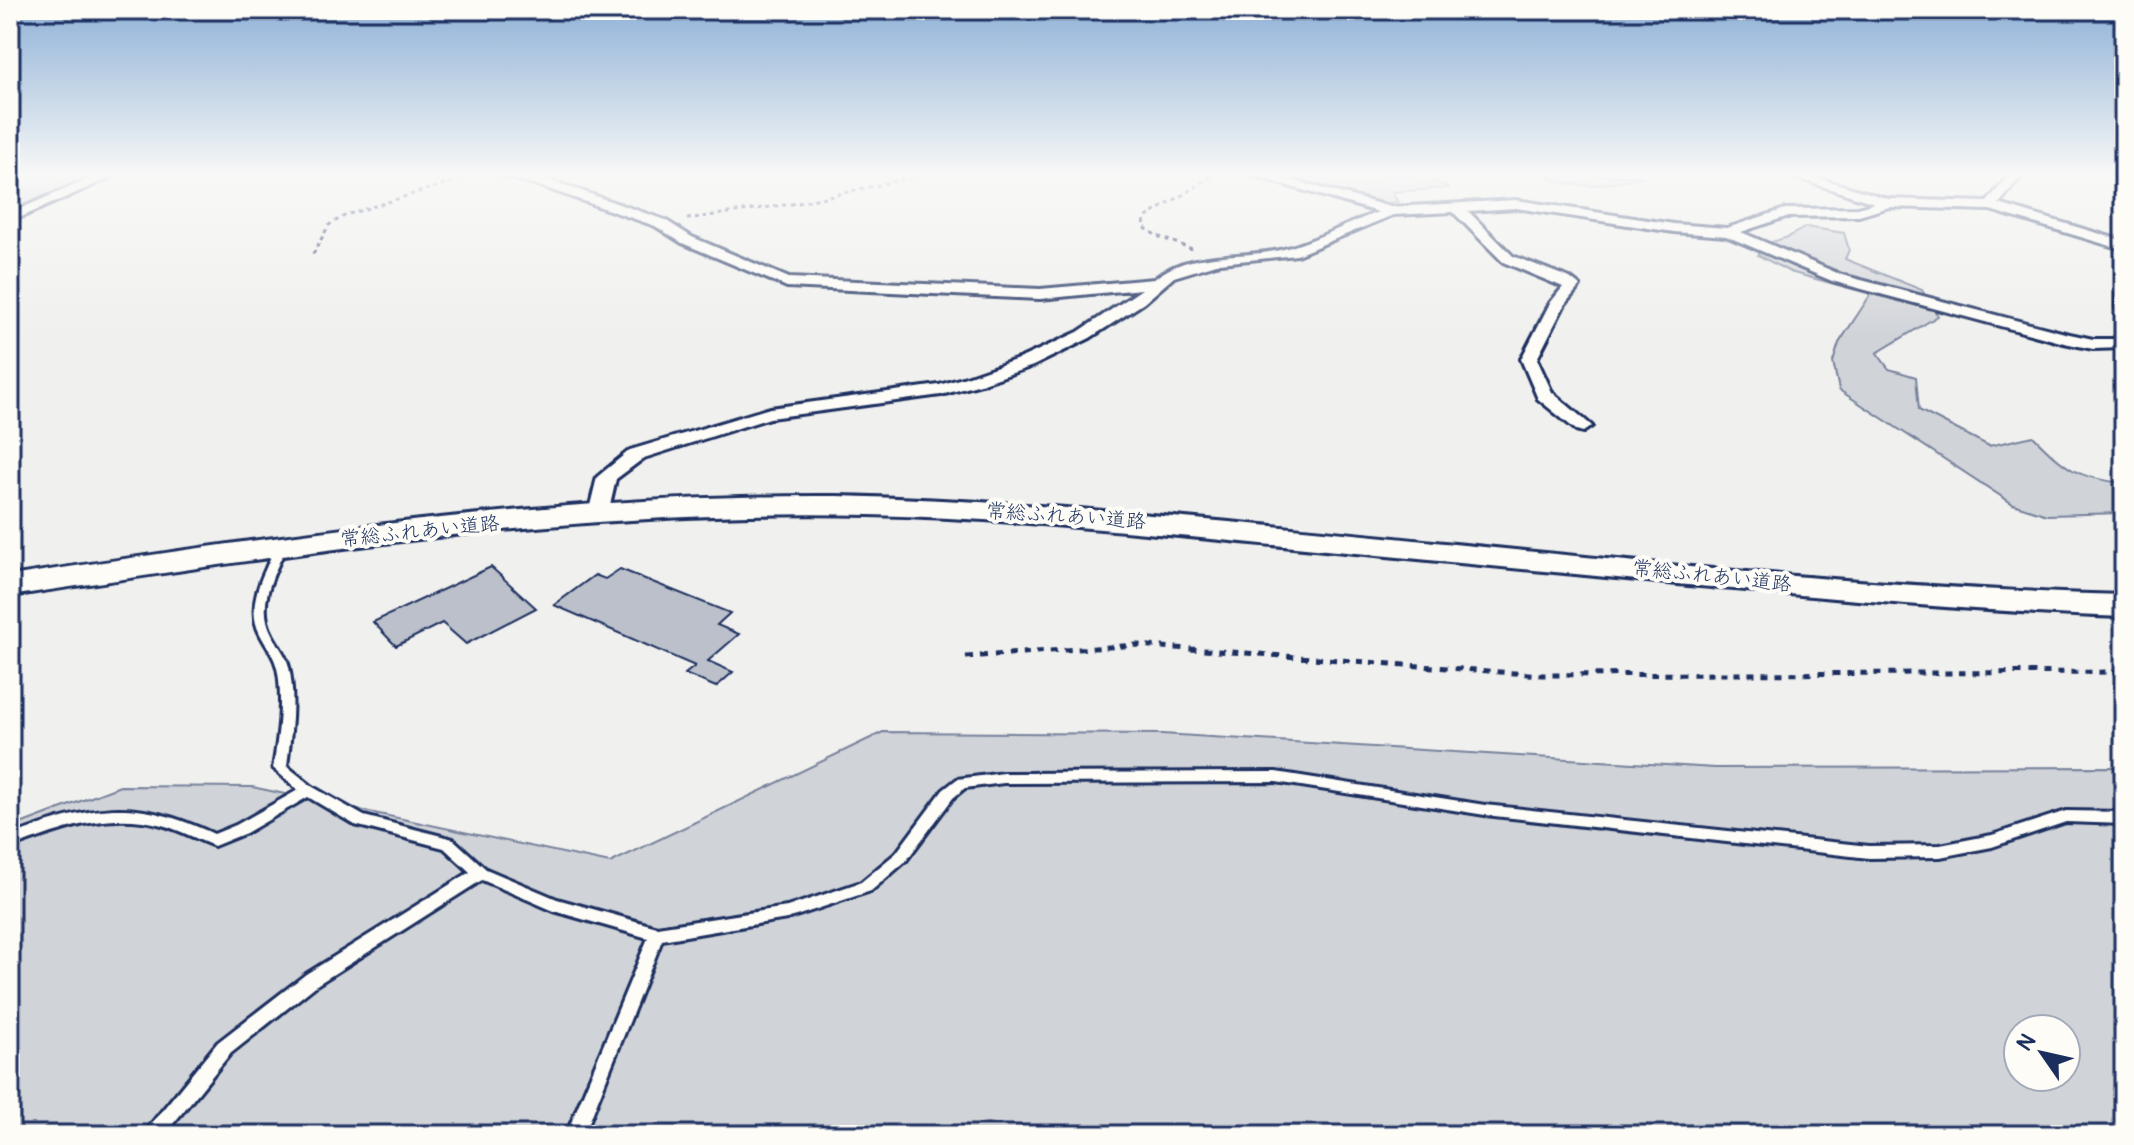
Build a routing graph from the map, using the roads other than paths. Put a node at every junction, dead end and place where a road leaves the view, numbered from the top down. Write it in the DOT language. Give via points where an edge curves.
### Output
graph roads {
  1 [pos="670,229"];
  2 [pos="1346,229"];
  3 [pos="1480,229"];
  4 [pos="1693,229"];
  5 [pos="1736,229"];
  6 [pos="2069,229"];
  7 [pos="1728,232"];
  8 [pos="2124,246"];
  9 [pos="1158,283"];
  10 [pos="2124,294"];
  11 [pos="2124,308"];
  12 [pos="2124,336"];
  13 [pos="1583,426"];
  14 [pos="598,514"];
  15 [pos="283,546"];
  16 [pos="10,586"];
  17 [pos="2124,606"];
  18 [pos="308,791"];
  19 [pos="2124,818"];
  20 [pos="10,842"];
  21 [pos="481,873"];
  22 [pos="657,934"];
  23 [pos="153,1135"];
  24 [pos="575,1135"];
  1 -- 9 [label="street" via="787,282 1040,294"];
  2 -- 9 [label="street" via="1292,252 1219,259 1169,274"];
  3 -- 13 [label="street" via="1509,260 1572,286 1529,359 1544,395"];
  4 -- 7 [label="street"];
  5 -- 7 [label="street"];
  6 -- 8 [label="street"];
  7 -- 12 [label="street" via="1837,278 2002,323 2093,344 2120,344"];
  9 -- 14 [label="street" via="1084,335 975,380 941,390 770,413 637,454 607,477"];
  10 -- 11 [label="street"];
  14 -- 15 [label="street, 常総ふれあい道路"];
  14 -- 17 [label="street, 常総ふれあい道路" via="741,506 999,510 1833,588"];
  15 -- 16 [label="street, 常総ふれあい道路"];
  15 -- 18 [label="lane" via="264,583 263,629 282,663 289,705 280,768"];
  18 -- 20 [label="lane" via="214,840 149,815 113,812 67,819"];
  18 -- 21 [label="lane" via="360,821 448,843"];
  19 -- 22 [label="lane" via="2066,816 1992,841 1940,851 1869,852 1485,810 1276,777 1004,778 962,783 948,794 901,857 866,887 787,913"];
  21 -- 22 [label="lane" via="554,905"];
  21 -- 23 [label="lane" via="312,979 224,1048"];
  22 -- 24 [label="lane"];
}
